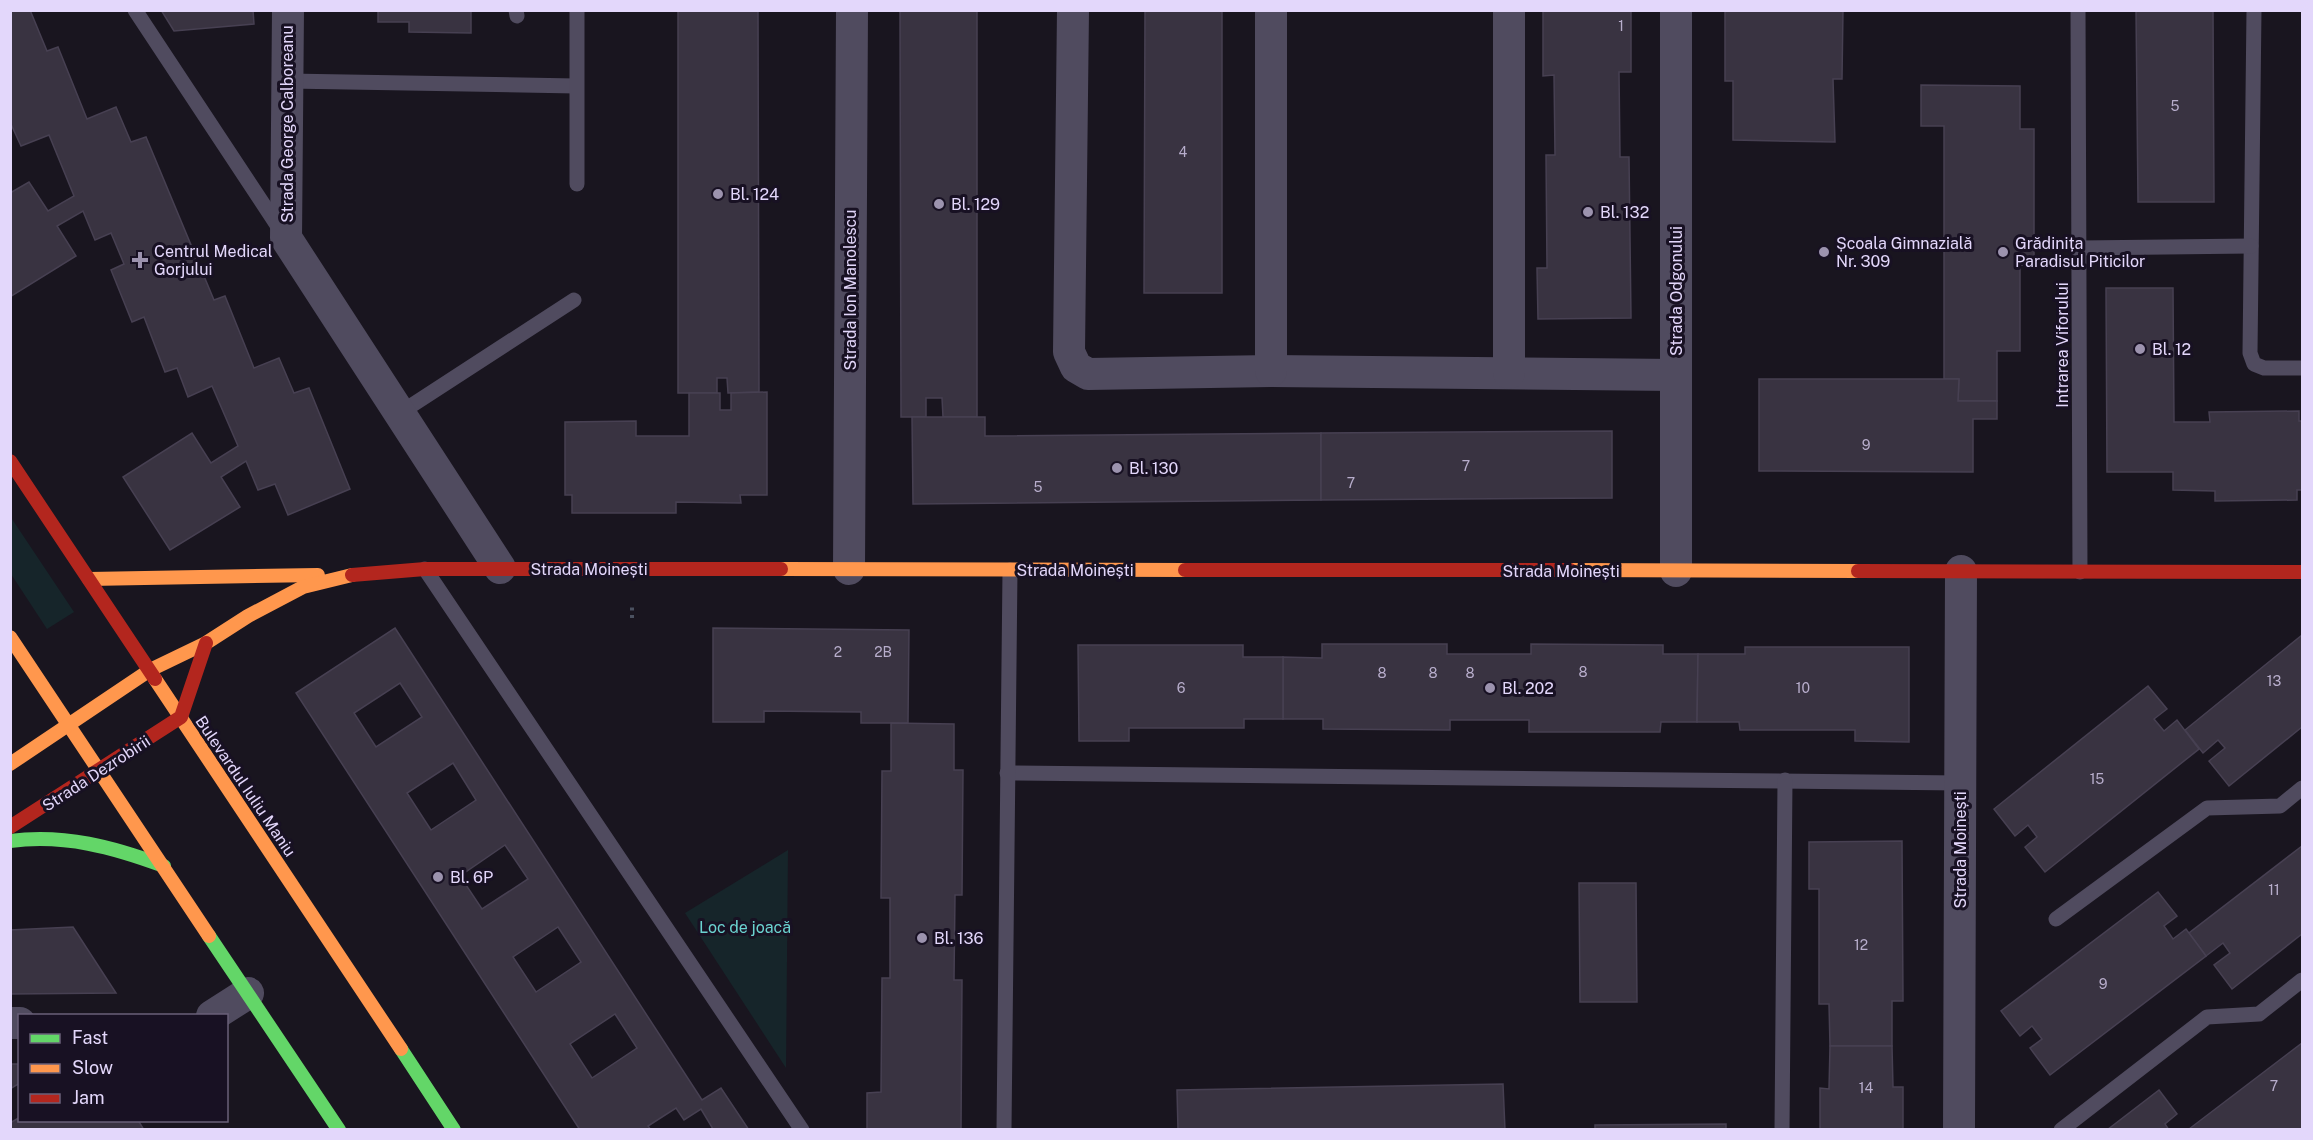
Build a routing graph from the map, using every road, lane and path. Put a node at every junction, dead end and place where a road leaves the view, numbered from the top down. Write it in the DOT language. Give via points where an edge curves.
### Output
graph roads {
  1 [pos="135,10"];
  2 [pos="288,10"];
  3 [pos="577,10"];
  4 [pos="852,10"];
  5 [pos="1073,10"];
  6 [pos="1271,10"];
  7 [pos="1509,10"];
  8 [pos="1676,10"];
  9 [pos="2078,10"];
  10 [pos="2254,10"];
  11 [pos="288,81"];
  12 [pos="576,86"];
  13 [pos="577,184"];
  14 [pos="286,238"];
  15 [pos="2251,246"];
  16 [pos="2080,248"];
  17 [pos="574,300"];
  18 [pos="2302,368"];
  19 [pos="1271,371"];
  20 [pos="1509,373"];
  21 [pos="1676,375"];
  22 [pos="400,413"];
  23 [pos="10,461"];
  24 [pos="500,568"];
  25 [pos="425,569"];
  26 [pos="849,569"];
  27 [pos="1010,570"];
  28 [pos="1676,571"];
  29 [pos="1961,572"];
  30 [pos="2080,572"];
  31 [pos="2302,572"];
  32 [pos="347,575"];
  33 [pos="89,579"];
  34 [pos="10,637"];
  35 [pos="206,643"];
  36 [pos="150,670"];
  37 [pos="181,717"];
  38 [pos="69,724"];
  39 [pos="10,764"];
  40 [pos="100,771"];
  41 [pos="1007,773"];
  42 [pos="1785,780"];
  43 [pos="1960,783"];
  44 [pos="2302,788"];
  45 [pos="10,827"];
  46 [pos="10,841"];
  47 [pos="164,866"];
  48 [pos="2056,919"];
  49 [pos="2302,980"];
  50 [pos="248,993"];
  51 [pos="215,1014"];
  52 [pos="339,1130"];
  53 [pos="454,1130"];
  54 [pos="802,1130"];
  55 [pos="1004,1130"];
  56 [pos="1782,1130"];
  57 [pos="1959,1130"];
  58 [pos="2061,1130"];
  1 -- 14 [label="lane"];
  2 -- 11 [label="street, Strada George Calboreanu"];
  3 -- 12 [label="lane"];
  4 -- 26 [label="street, Strada Ion Manolescu"];
  5 -- 19 [label="street" via="1069,352 1076,367 1088,374"];
  6 -- 19 [label="street"];
  7 -- 20 [label="street"];
  8 -- 21 [label="street, Strada Odgonului"];
  9 -- 16 [label="lane, Intrarea Viforului"];
  10 -- 15 [label="lane"];
  11 -- 12 [label="lane"];
  11 -- 14 [label="street, Strada George Calboreanu"];
  12 -- 13 [label="lane"];
  14 -- 22 [label="street"];
  15 -- 16 [label="lane"];
  15 -- 18 [label="lane" via="2250,353 2254,364 2264,368"];
  16 -- 30 [label="lane, Intrarea Viforului"];
  17 -- 22 [label="lane"];
  19 -- 20 [label="street"];
  20 -- 21 [label="street"];
  21 -- 28 [label="street, Strada Odgonului"];
  22 -- 24 [label="street"];
  23 -- 33 [label="main road, Bulevardul Iuliu Maniu"];
  24 -- 25 [label="main road, Strada Moinești"];
  24 -- 26 [label="main road, Strada Moinești"];
  25 -- 32 [label="main road, Strada Moinești"];
  25 -- 54 [label="lane"];
  26 -- 27 [label="main road, Strada Moinești"];
  27 -- 28 [label="main road, Strada Moinești"];
  27 -- 41 [label="lane"];
  28 -- 29 [label="main road, Strada Moinești"];
  29 -- 30 [label="main road, Strada Moinești"];
  29 -- 43 [label="street, Strada Moinești"];
  30 -- 31 [label="main road, Strada Moinești"];
  32 -- 33 [label="main road"];
  32 -- 35 [label="main road, Strada Moinești" via="288,594"];
  33 -- 36 [label="main road, Bulevardul Iuliu Maniu"];
  34 -- 38 [label="main road"];
  35 -- 36 [label="main road, Strada Moinești"];
  35 -- 37 [label="main road"];
  36 -- 37 [label="main road, Bulevardul Iuliu Maniu"];
  36 -- 38 [label="main road"];
  37 -- 40 [label="main road, Strada Dezrobirii"];
  37 -- 53 [label="main road, Bulevardul Iuliu Maniu"];
  38 -- 39 [label="main road"];
  38 -- 40 [label="main road"];
  40 -- 45 [label="main road, Strada Dezrobirii"];
  40 -- 47 [label="main road"];
  41 -- 42 [label="lane"];
  41 -- 55 [label="lane"];
  42 -- 43 [label="lane"];
  42 -- 56 [label="lane"];
  43 -- 57 [label="street, Strada Moinești"];
  44 -- 48 [label="lane" via="2280,806 2207,808"];
  46 -- 47 [label="main road" via="80,840 129,852"];
  47 -- 50 [label="main road"];
  49 -- 58 [label="lane" via="2259,1014 2207,1017"];
  50 -- 51 [label="street"];
  50 -- 52 [label="main road"];
}
